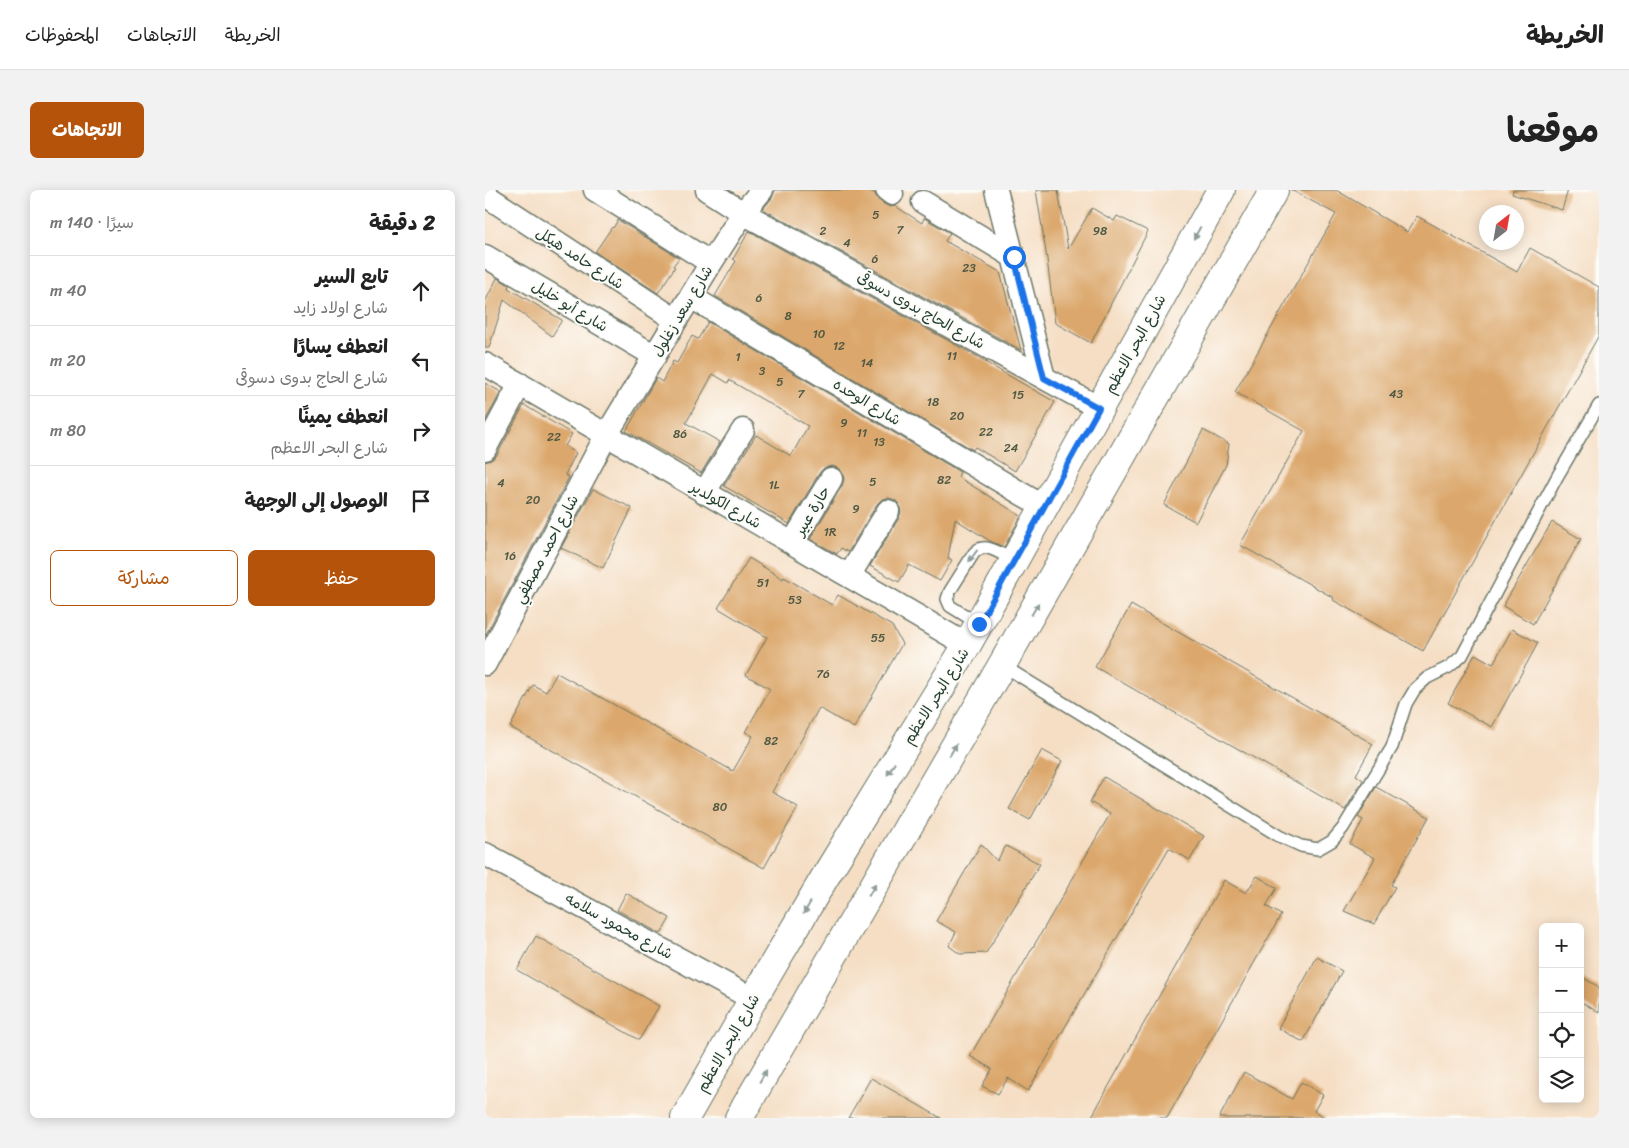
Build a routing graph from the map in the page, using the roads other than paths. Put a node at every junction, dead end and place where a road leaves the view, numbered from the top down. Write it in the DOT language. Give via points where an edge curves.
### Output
graph roads {
  1 [pos="595,190"];
  2 [pos="707,190"];
  3 [pos="762,190"];
  4 [pos="996,190"];
  5 [pos="1274,190"];
  6 [pos="1213,193"];
  7 [pos="485,195"];
  8 [pos="923,202"];
  9 [pos="743,213"];
  10 [pos="485,256"];
  11 [pos="1014,257"];
  12 [pos="711,263"];
  13 [pos="691,297"];
  14 [pos="676,320"];
  15 [pos="655,356"];
  16 [pos="485,364"];
  17 [pos="1044,378"];
  18 [pos="520,384"];
  19 [pos="1599,406"];
  20 [pos="1099,408"];
  21 [pos="743,430"];
  22 [pos="607,434"];
  23 [pos="485,449"];
  24 [pos="831,479"];
  25 [pos="704,493"];
  26 [pos="1044,507"];
  27 [pos="888,512"];
  28 [pos="793,542"];
  29 [pos="1014,561"];
  30 [pos="849,576"];
  31 [pos="973,634"];
  32 [pos="490,641"];
  33 [pos="485,664"];
  34 [pos="1002,665"];
  35 [pos="485,854"];
  36 [pos="753,999"];
  37 [pos="685,1118"];
  38 [pos="739,1118"];
  1 -- 12 [label="street"];
  2 -- 9 [label="street, شارع الحاج بدوى دسوقى"];
  3 -- 9 [label="street, شارع سعد زغلول"];
  4 -- 11 [label="street"];
  34 -- 5 [label="main road, one-way"];
  6 -- 20 [label="main road, شارع البحر الاعظم, one-way"];
  7 -- 14 [label="street, شارع حامد هيكل"];
  8 -- 11 [label="street"];
  9 -- 12 [label="street, شارع سعد زغلول"];
  9 -- 17 [label="street, شارع الحاج بدوى دسوقى"];
  10 -- 15 [label="street, شارع أبو خليل"];
  11 -- 17 [label="street"];
  12 -- 13 [label="street, شارع سعد زغلول"];
  13 -- 14 [label="street, شارع سعد زغلول"];
  13 -- 26 [label="street, شارع الوحده"];
  14 -- 15 [label="street, شارع سعد زغلول"];
  15 -- 22 [label="street, شارع سعد زغلول"];
  16 -- 18 [label="street, شارع الكولدير"];
  17 -- 20 [label="street, شارع الحاج بدوى دسوقى"];
  18 -- 22 [label="street, شارع الكولدير"];
  18 -- 23 [label="street"];
  19 -- 34 [label="lane" via="1461,656 1415,688 1406,704 1392,747 1358,804 1332,841 1318,848 1301,846 1279,836"];
  20 -- 26 [label="main road, شارع البحر الاعظم"];
  21 -- 25 [label="street"];
  22 -- 25 [label="street, شارع الكولدير"];
  22 -- 32 [label="street, شارع احمد مصطفي"];
  24 -- 28 [label="street, حارة عبير"];
  25 -- 28 [label="street, شارع الكولدير"];
  26 -- 29 [label="main road, شارع البحر الاعظم"];
  27 -- 30 [label="street"];
  28 -- 30 [label="street, شارع الكولدير"];
  29 -- 31 [label="main road, شارع البحر الاعظم"];
  29 -- 31 [label="lane, one-way" via="986,547 979,548 950,592 947,599 950,606"];
  30 -- 31 [label="street, شارع الكولدير"];
  31 -- 36 [label="main road, شارع البحر الاعظم, one-way"];
  32 -- 33 [label="street, شارع احمد مصطفي"];
  38 -- 34 [label="main road, one-way"];
  35 -- 36 [label="street, شارع محمود سلامه"];
  36 -- 37 [label="main road, شارع البحر الاعظم"];
}
